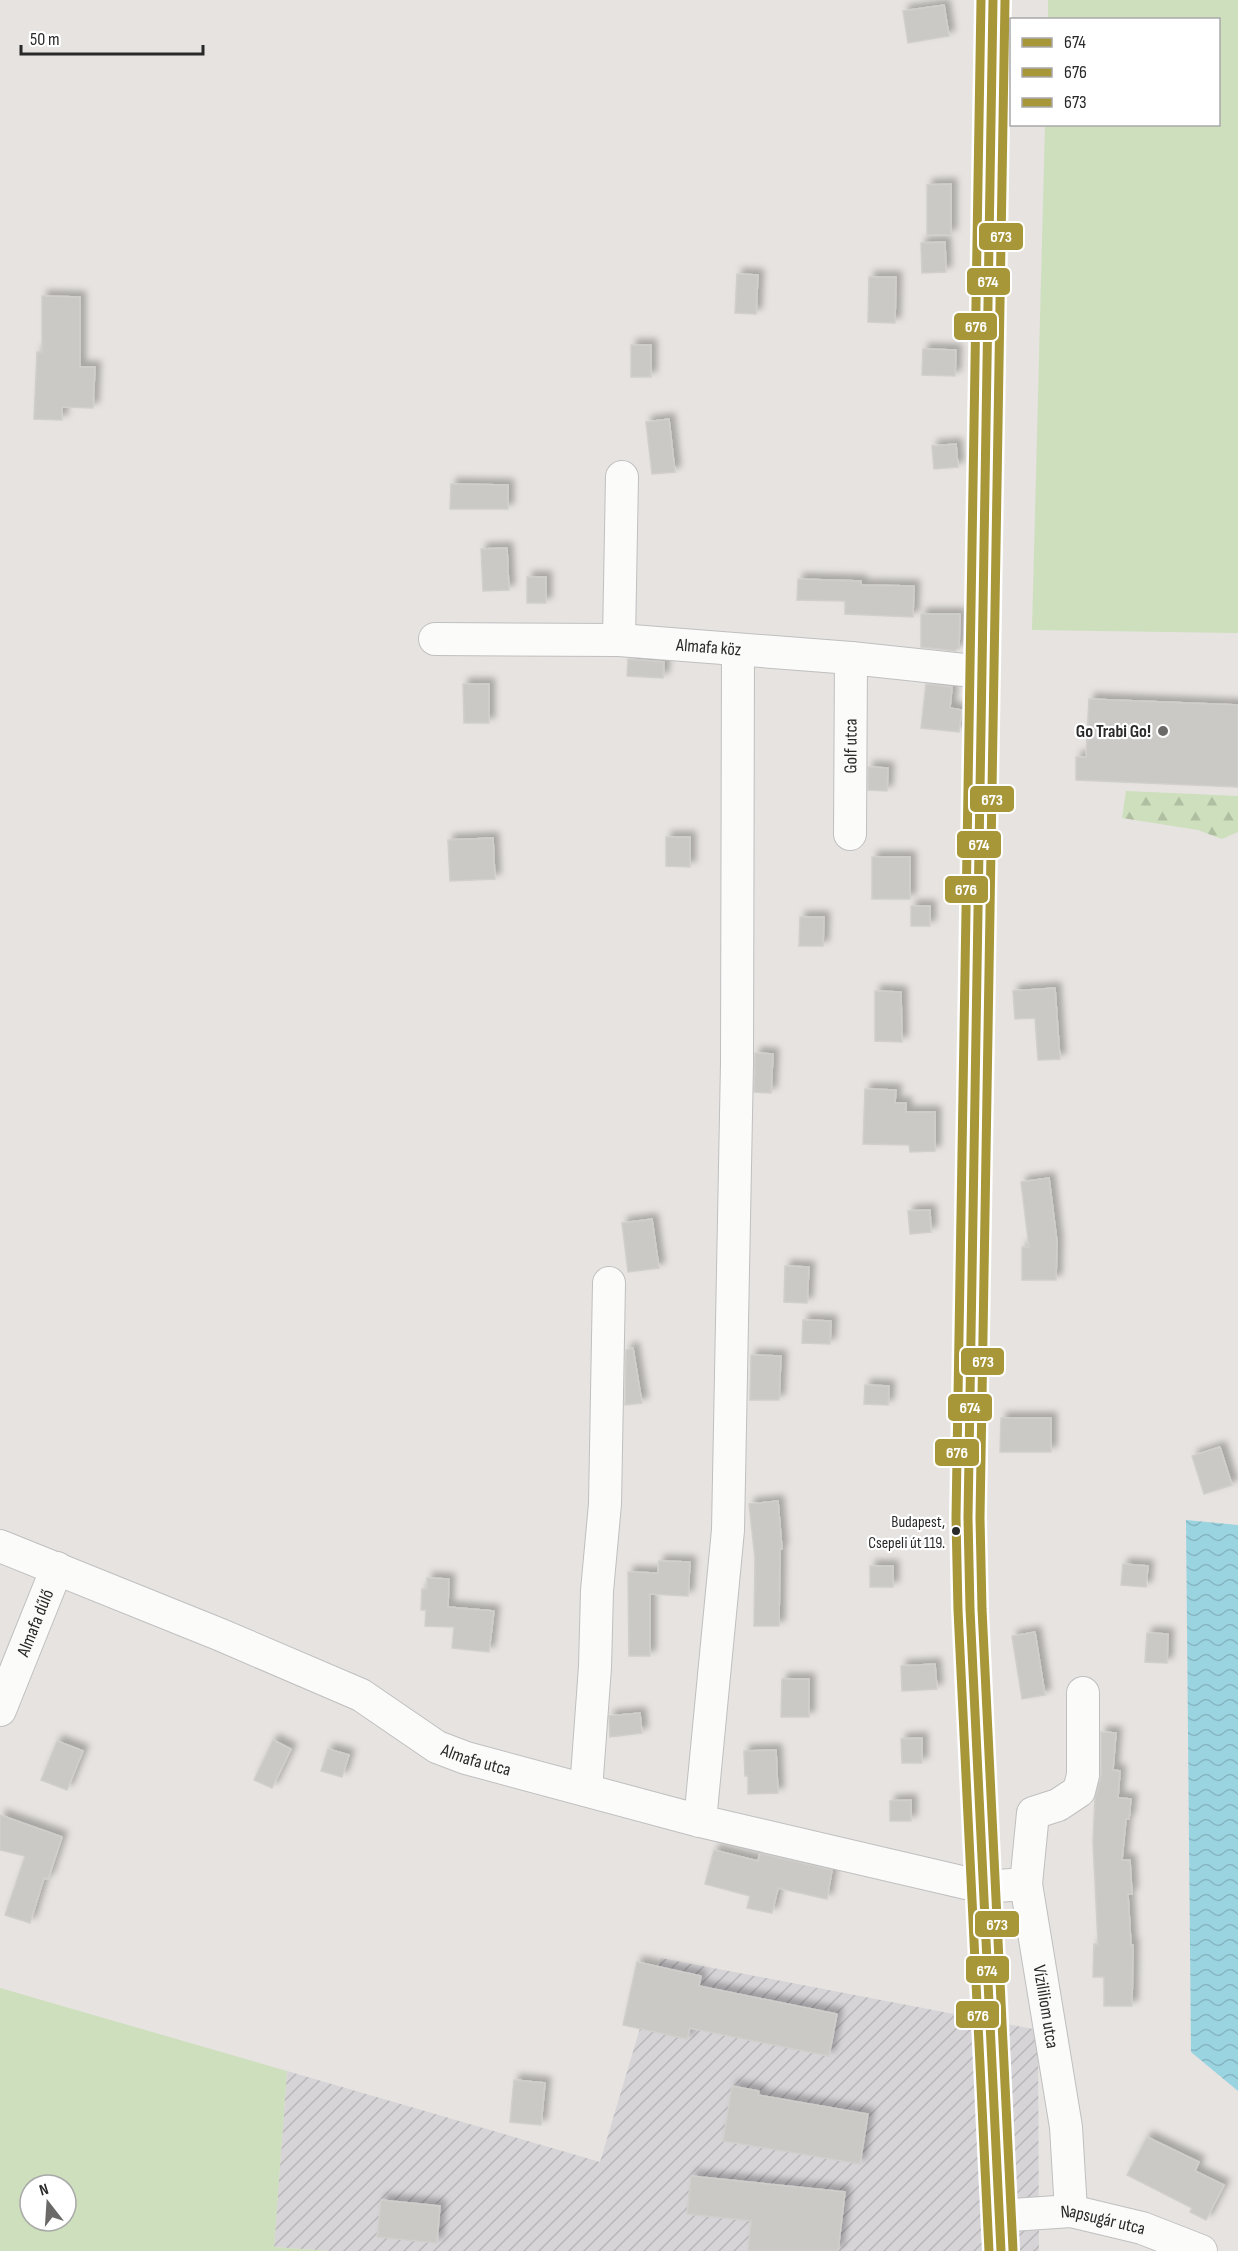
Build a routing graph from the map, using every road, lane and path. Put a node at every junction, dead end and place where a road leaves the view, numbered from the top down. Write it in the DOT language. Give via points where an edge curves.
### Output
graph roads {
  1 [pos="993,0"];
  2 [pos="622,477"];
  3 [pos="435,639"];
  4 [pos="619,640"];
  5 [pos="738,650"];
  6 [pos="851,658"];
  7 [pos="982,672"];
  8 [pos="850,834"];
  9 [pos="609,1283"];
  10 [pos="0,1546"];
  11 [pos="57,1568"];
  12 [pos="1083,1693"];
  13 [pos="0,1710"];
  14 [pos="586,1790"];
  15 [pos="700,1821"];
  16 [pos="1026,1884"];
  17 [pos="983,1887"];
  18 [pos="1071,2211"];
  19 [pos="999,2216"];
  20 [pos="1001,2251"];
  21 [pos="1201,2251"];
  1 -- 7 [label="street"];
  2 -- 4 [label="street"];
  3 -- 4 [label="street, Almafa köz"];
  4 -- 5 [label="street, Almafa köz"];
  5 -- 6 [label="street, Almafa köz"];
  5 -- 15 [label="street" via="737,1063 728,1530"];
  6 -- 7 [label="street, Almafa köz"];
  6 -- 8 [label="street, Golf utca"];
  7 -- 17 [label="street" via="968,1518"];
  9 -- 14 [label="street" via="605,1504"];
  10 -- 11 [label="street, Almafa utca"];
  11 -- 13 [label="street, Almafa dűlő"];
  11 -- 14 [label="street, Almafa utca" via="361,1695 437,1747"];
  12 -- 16 [label="street, Vízililiom utca" via="1083,1775 1079,1791 1058,1805 1033,1814"];
  14 -- 15 [label="street, Almafa utca"];
  15 -- 17 [label="street, Almafa utca"];
  16 -- 17 [label="street"];
  16 -- 18 [label="street, Vízililiom utca" via="1066,2127"];
  17 -- 19 [label="street"];
  18 -- 19 [label="street, Napsugár utca"];
  18 -- 21 [label="street, Napsugár utca" via="1142,2228"];
  19 -- 20 [label="street"];
}
